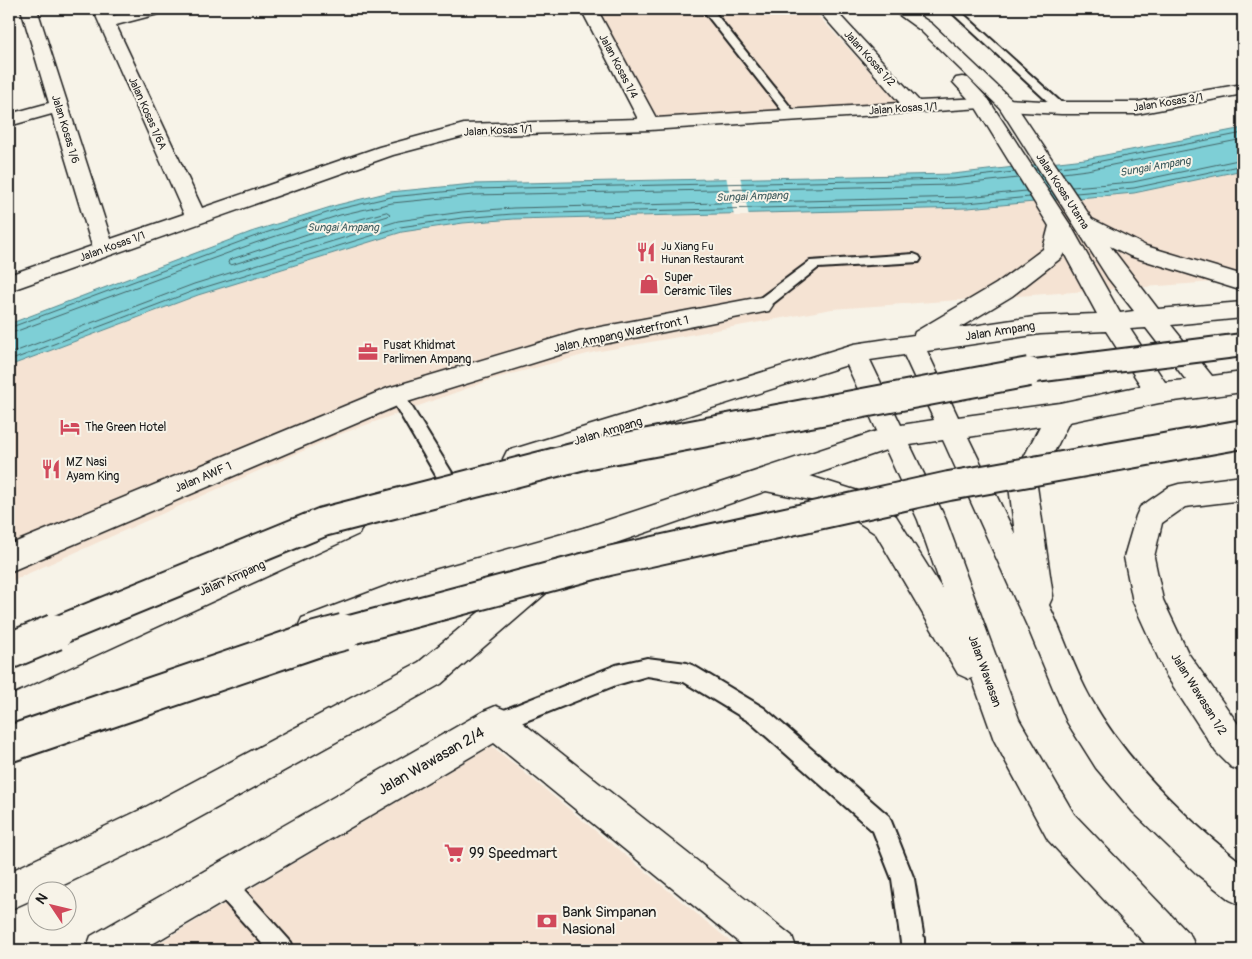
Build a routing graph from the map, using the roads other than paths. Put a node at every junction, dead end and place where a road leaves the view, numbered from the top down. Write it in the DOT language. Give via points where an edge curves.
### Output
graph roads {
  1 [pos="29,9"];
  2 [pos="160,9"];
  3 [pos="589,9"];
  4 [pos="707,9"];
  5 [pos="825,9"];
  6 [pos="953,9"];
  7 [pos="902,11"];
  8 [pos="104,16"];
  9 [pos="1243,89"];
  10 [pos="60,106"];
  11 [pos="915,108"];
  12 [pos="1061,108"];
  13 [pos="985,109"];
  14 [pos="1010,109"];
  15 [pos="792,116"];
  16 [pos="9,120"];
  17 [pos="650,124"];
  18 [pos="195,216"];
  19 [pos="1068,219"];
  20 [pos="104,250"];
  21 [pos="914,259"];
  22 [pos="9,283"];
  23 [pos="1243,283"];
  24 [pos="761,305"];
  25 [pos="1243,310"];
  26 [pos="1154,318"];
  27 [pos="1113,322"];
  28 [pos="1243,345"];
  29 [pos="912,346"];
  30 [pos="854,353"];
  31 [pos="1243,382"];
  32 [pos="1205,386"];
  33 [pos="1159,393"];
  34 [pos="397,395"];
  35 [pos="1060,412"];
  36 [pos="949,428"];
  37 [pos="1243,434"];
  38 [pos="892,437"];
  39 [pos="766,479"];
  40 [pos="448,480"];
  41 [pos="1243,488"];
  42 [pos="587,540"];
  43 [pos="9,559"];
  44 [pos="1041,621"];
  45 [pos="9,651"];
  46 [pos="9,679"];
  47 [pos="496,724"];
  48 [pos="1006,728"];
  49 [pos="9,744"];
  50 [pos="9,754"];
  51 [pos="1243,755"];
  52 [pos="222,882"];
  53 [pos="1243,887"];
  54 [pos="9,891"];
  55 [pos="106,950"];
  56 [pos="283,950"];
  57 [pos="778,950"];
  58 [pos="913,950"];
  59 [pos="1177,950"];
  1 -- 10 [label="main road, Jalan Kosas 1/6"];
  2 -- 8 [label="main road"];
  3 -- 17 [label="main road, Jalan Kosas 1/4"];
  4 -- 15 [label="lane"];
  5 -- 11 [label="main road, Jalan Kosas 1/2"];
  6 -- 12 [label="lane"];
  7 -- 13 [label="main road, Jalan Kosas Utama" via="913,34 947,65"];
  7 -- 14 [label="main road, Jalan Kosas Utama" via="926,27"];
  8 -- 18 [label="main road, Jalan Kosas 1/6A"];
  9 -- 12 [label="main road, Jalan Kosas 3/1" via="1137,108"];
  10 -- 16 [label="main road"];
  10 -- 20 [label="main road, Jalan Kosas 1/6"];
  11 -- 13 [label="main road, Jalan Kosas 1/1"];
  11 -- 15 [label="main road, Jalan Kosas 1/1"];
  12 -- 14 [label="main road, Jalan Kosas 3/1"];
  13 -- 19 [label="main road, Jalan Kosas Utama"];
  14 -- 19 [label="main road, Jalan Kosas Utama"];
  15 -- 17 [label="main road, Jalan Kosas 1/1"];
  17 -- 18 [label="main road, Jalan Kosas 1/1" via="464,130 386,150"];
  18 -- 20 [label="main road, Jalan Kosas 1/1"];
  19 -- 23 [label="main road" via="1138,251"];
  19 -- 26 [label="main road, Jalan Kosas Utama"];
  19 -- 27 [label="main road, Jalan Kosas Utama"];
  19 -- 29 [label="main road" via="1053,253 1004,290"];
  20 -- 22 [label="main road, Jalan Kosas 1/1"];
  21 -- 24 [label="lane" via="815,264"];
  24 -- 34 [label="main road, Jalan Ampang Waterfront 1" via="579,340"];
  25 -- 26 [label="main road, Jalan Ampang"];
  26 -- 27 [label="main road, Jalan Ampang"];
  26 -- 32 [label="main road, Jalan Kosas Utama"];
  27 -- 29 [label="main road, Jalan Ampang" via="1040,325"];
  27 -- 33 [label="main road, Jalan Kosas Utama"];
  28 -- 45 [label="main road, bridge" via="1012,374 574,458 323,522"];
  29 -- 30 [label="main road, Jalan Ampang"];
  29 -- 36 [label="main road"];
  30 -- 38 [label="main road, Jalan Wawasan"];
  30 -- 40 [label="main road, Jalan Ampang"];
  31 -- 32 [label="main road"];
  32 -- 33 [label="main road"];
  33 -- 35 [label="main road"];
  34 -- 40 [label="lane"];
  34 -- 43 [label="main road, Jalan AWF 1"];
  35 -- 36 [label="main road"];
  35 -- 44 [label="main road" via="1023,486"];
  36 -- 38 [label="main road"];
  36 -- 44 [label="main road"];
  37 -- 49 [label="main road, bridge" via="949,486 610,561 314,640"];
  38 -- 39 [label="main road"];
  38 -- 48 [label="main road, Jalan Wawasan" via="932,520"];
  39 -- 42 [label="main road"];
  39 -- 48 [label="main road" via="821,490 848,500 886,525"];
  40 -- 46 [label="main road, Jalan Ampang"];
  41 -- 51 [label="main road, Jalan Wawasan 1/2" via="1179,496 1150,516 1139,557 1148,602 1177,664 1228,740"];
  42 -- 50 [label="main road" via="413,590 88,716"];
  42 -- 54 [label="main road" via="430,673 154,824"];
  44 -- 53 [label="main road" via="1079,710 1108,756 1145,800"];
  47 -- 52 [label="main road, Jalan Wawasan 2/4"];
  47 -- 57 [label="main road, Jalan Wawasan 2/4"];
  47 -- 58 [label="lane" via="616,675 647,667 687,673 757,715 881,824 902,879"];
  48 -- 59 [label="main road, Jalan Wawasan" via="1061,827"];
  52 -- 55 [label="main road, Jalan Wawasan 2/4"];
  52 -- 56 [label="lane"];
}
